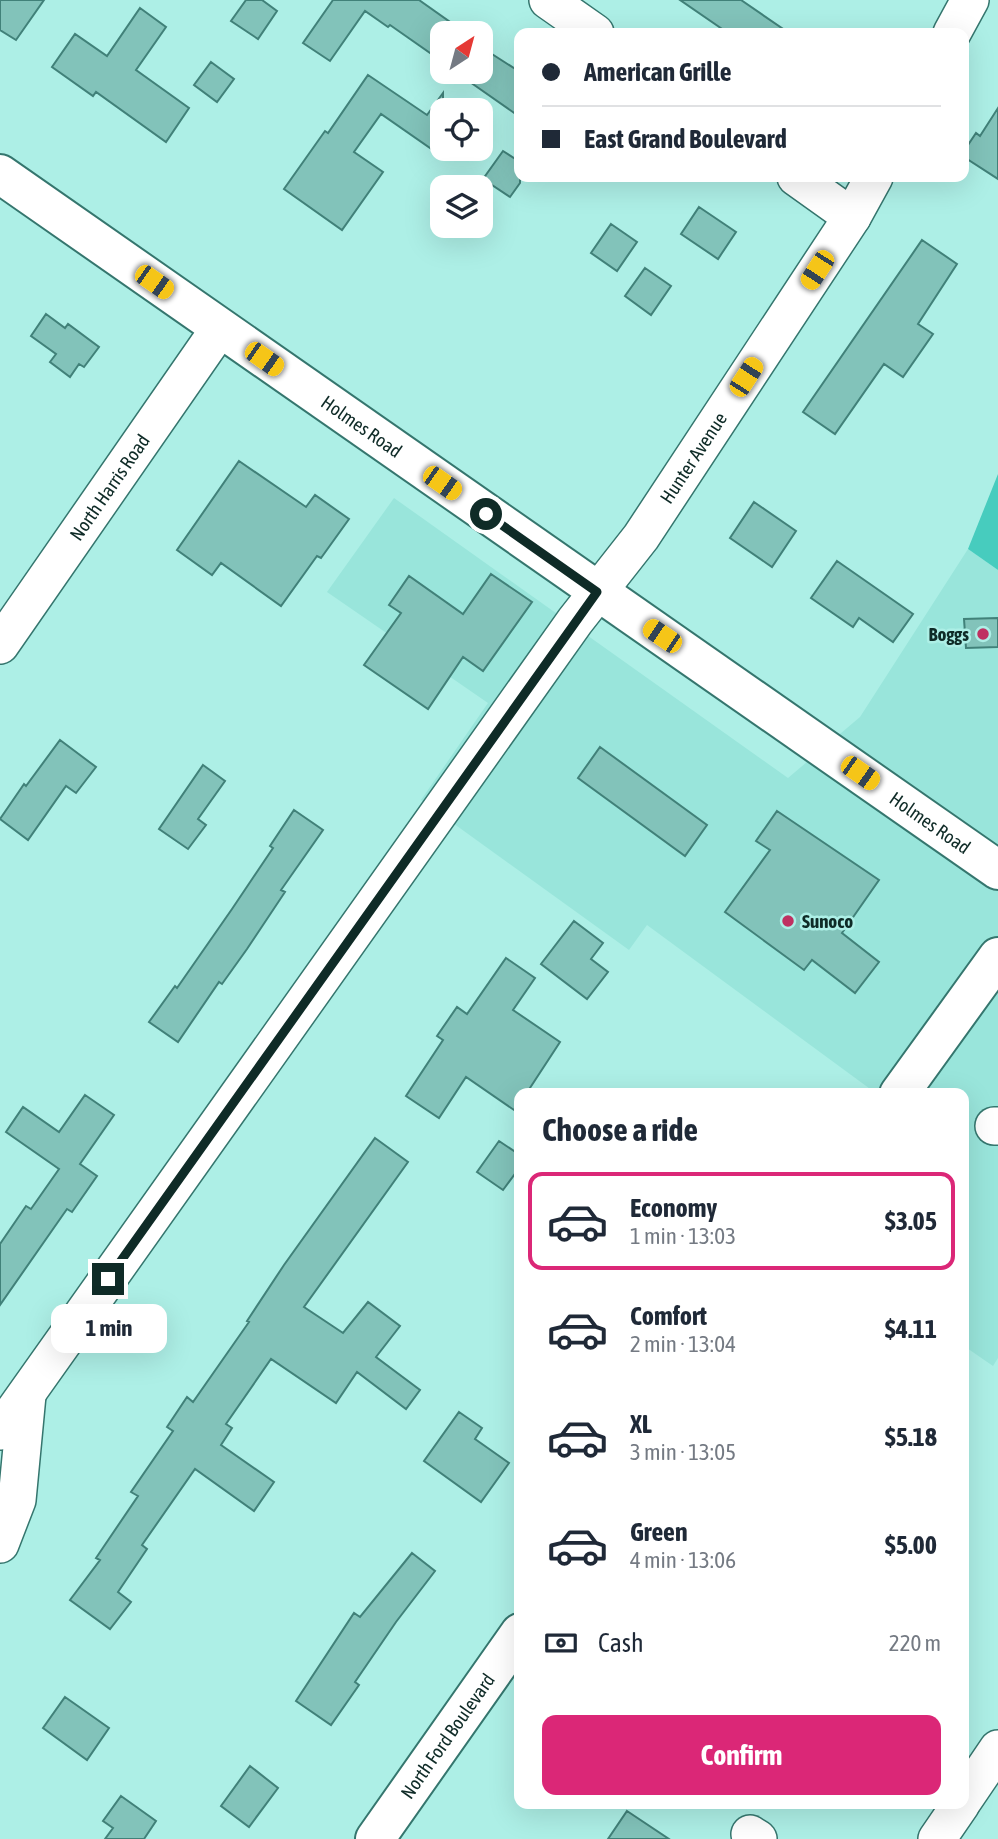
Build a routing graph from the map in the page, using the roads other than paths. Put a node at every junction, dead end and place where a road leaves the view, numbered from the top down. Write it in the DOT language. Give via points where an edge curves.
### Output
graph roads {
  1 [pos="548,0"];
  2 [pos="970,0"];
  3 [pos="588,28"];
  4 [pos="955,28"];
  5 [pos="0,174"];
  6 [pos="803,182"];
  7 [pos="871,182"];
  8 [pos="852,217"];
  9 [pos="220,328"];
  10 [pos="597,592"];
  11 [pos="0,645"];
  12 [pos="998,870"];
  13 [pos="998,957"];
  14 [pos="903,1088"];
  15 [pos="27,1392"];
  16 [pos="0,1431"];
  17 [pos="0,1544"];
  18 [pos="514,1642"];
  19 [pos="998,1749"];
  20 [pos="969,1792"];
  21 [pos="958,1809"];
  22 [pos="375,1839"];
  23 [pos="937,1839"];
  1 -- 3 [label="street"];
  2 -- 4 [label="street"];
  5 -- 9 [label="main road, Holmes Road"];
  6 -- 8 [label="street"];
  7 -- 8 [label="street, Hunter Avenue"];
  8 -- 10 [label="street, Hunter Avenue" via="641,537"];
  9 -- 10 [label="main road, Holmes Road"];
  9 -- 11 [label="street, North Harris Road"];
  10 -- 12 [label="main road, Holmes Road"];
  10 -- 15 [label="street, Hunter Avenue"];
  13 -- 14 [label="main road"];
  15 -- 16 [label="street, Hunter Avenue"];
  15 -- 17 [label="street" via="17,1500"];
  18 -- 22 [label="main road, North Ford Boulevard"];
  19 -- 20 [label="street"];
  21 -- 23 [label="street"];
}
